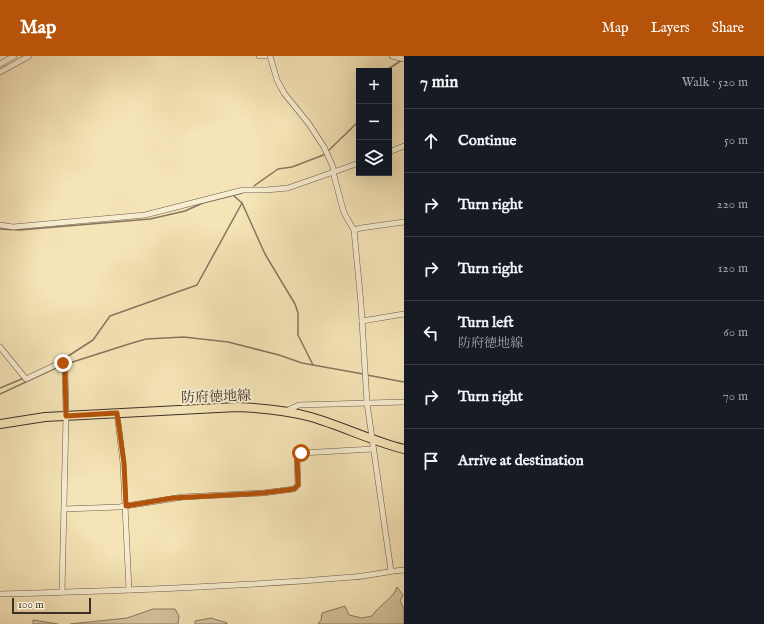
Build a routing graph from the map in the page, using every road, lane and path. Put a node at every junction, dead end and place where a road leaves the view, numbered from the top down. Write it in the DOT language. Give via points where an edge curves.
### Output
graph roads {
  1 [pos="14,56"];
  2 [pos="29,56"];
  3 [pos="259,56"];
  4 [pos="265,56"];
  5 [pos="270,56"];
  6 [pos="392,56"];
  7 [pos="404,59"];
  8 [pos="0,64"];
  9 [pos="0,72"];
  10 [pos="404,146"];
  11 [pos="392,151"];
  12 [pos="356,164"];
  13 [pos="333,171"];
  14 [pos="404,222"];
  15 [pos="0,225"];
  16 [pos="354,230"];
  17 [pos="404,314"];
  18 [pos="362,321"];
  19 [pos="0,347"];
  20 [pos="404,402"];
  21 [pos="367,403"];
  22 [pos="286,411"];
  23 [pos="117,413"];
  24 [pos="66,416"];
  25 [pos="0,424"];
  26 [pos="372,439"];
  27 [pos="373,449"];
  28 [pos="404,449"];
  29 [pos="126,506"];
  30 [pos="64,509"];
  31 [pos="404,570"];
  32 [pos="391,571"];
  33 [pos="129,590"];
  34 [pos="62,592"];
  35 [pos="0,594"];
  1 -- 8 [label="street"];
  2 -- 9 [label="street"];
  3 -- 4 [label="street"];
  5 -- 13 [label="street" via="284,93 317,135 333,166"];
  6 -- 7 [label="street"];
  10 -- 11 [label="street"];
  12 -- 13 [label="street"];
  13 -- 15 [label="street" via="288,188 243,190 144,215 13,227"];
  13 -- 16 [label="street" via="344,213"];
  14 -- 16 [label="street"];
  16 -- 18 [label="street"];
  17 -- 18 [label="street"];
  18 -- 21 [label="street"];
  19 -- 24 [label="street" via="26,379 63,363"];
  20 -- 21 [label="street"];
  21 -- 22 [label="street" via="300,405"];
  21 -- 26 [label="street"];
  22 -- 23 [label="main road, 防府徳地線" via="237,408"];
  22 -- 26 [label="main road, 防府徳地線" via="312,417"];
  23 -- 24 [label="main road, 防府徳地線"];
  23 -- 29 [label="street" via="124,463"];
  24 -- 25 [label="main road, 防府徳地線"];
  24 -- 30 [label="street"];
  26 -- 27 [label="street"];
  26 -- 28 [label="main road, 防府徳地線"];
  27 -- 29 [label="street" via="301,453 297,456 298,485 294,489 173,498"];
  27 -- 32 [label="street"];
  29 -- 30 [label="street"];
  29 -- 33 [label="street"];
  30 -- 34 [label="street"];
  31 -- 32 [label="street"];
  32 -- 33 [label="street" via="331,579"];
  33 -- 34 [label="street"];
  34 -- 35 [label="street"];
}
